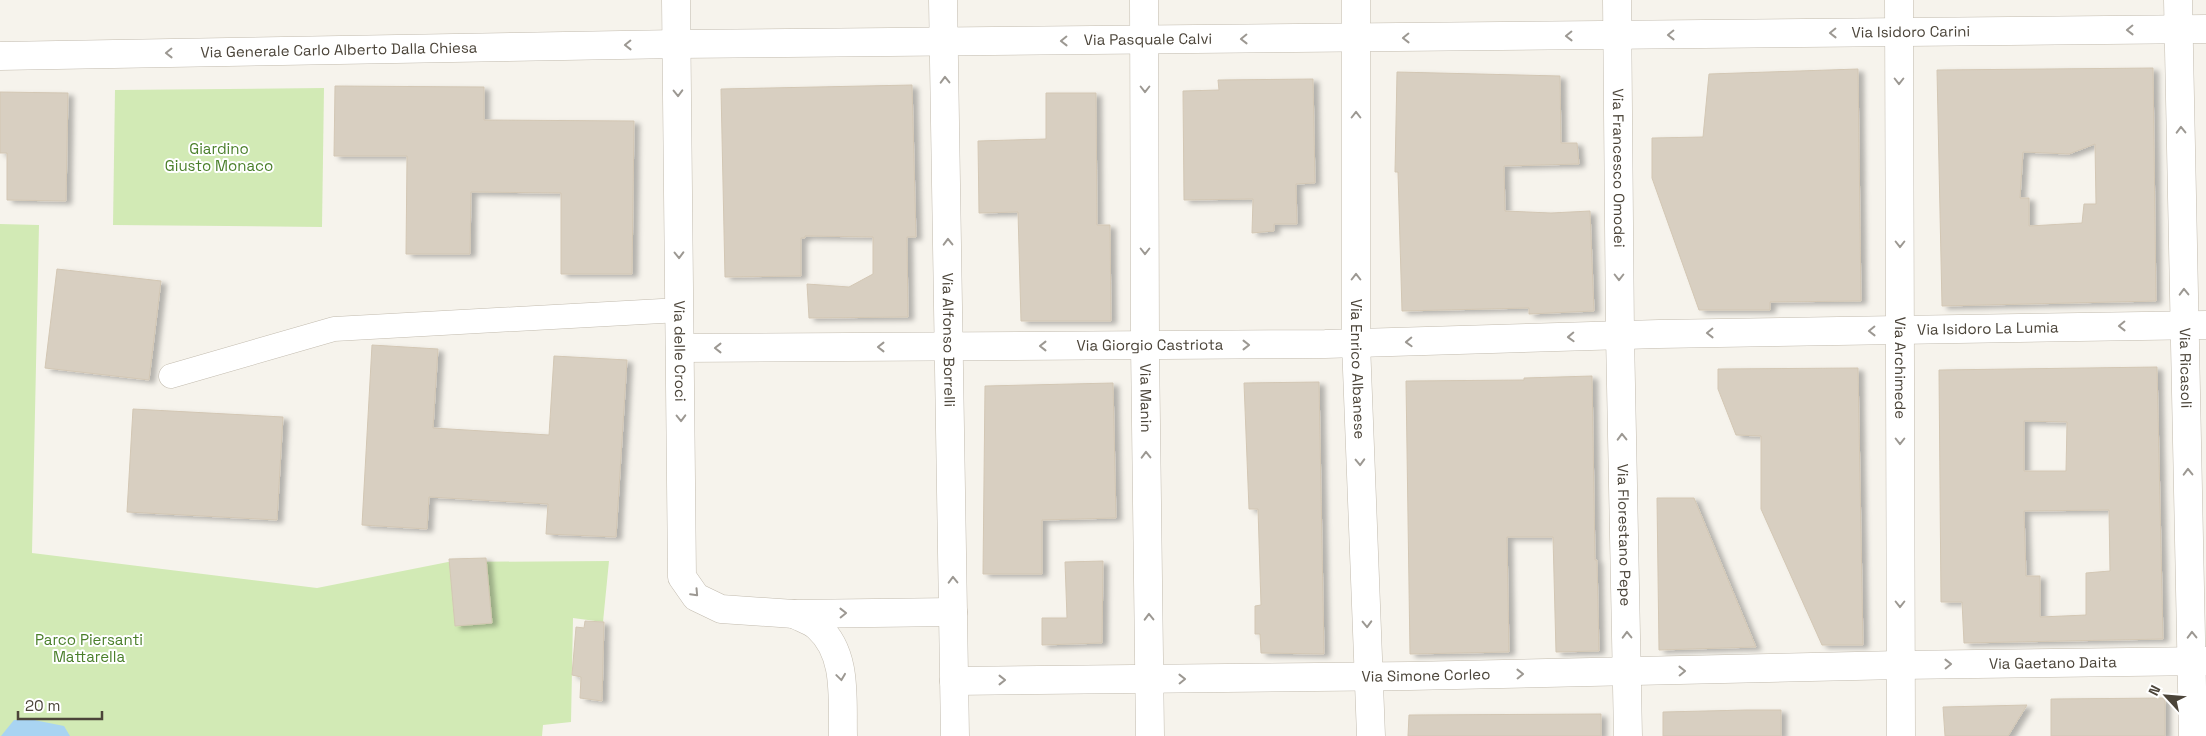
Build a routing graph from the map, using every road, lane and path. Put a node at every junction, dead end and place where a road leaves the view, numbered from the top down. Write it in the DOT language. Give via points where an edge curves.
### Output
graph roads {
  1 [pos="676,0"];
  2 [pos="943,0"];
  3 [pos="1144,0"];
  4 [pos="1356,0"];
  5 [pos="1617,0"];
  6 [pos="1899,0"];
  7 [pos="2178,0"];
  8 [pos="2206,29"];
  9 [pos="2178,30"];
  10 [pos="1899,33"];
  11 [pos="1617,36"];
  12 [pos="1356,38"];
  13 [pos="1145,40"];
  14 [pos="944,42"];
  15 [pos="677,44"];
  16 [pos="0,56"];
  17 [pos="680,310"];
  18 [pos="2196,325"];
  19 [pos="1900,330"];
  20 [pos="1620,335"];
  21 [pos="1356,344"];
  22 [pos="950,346"];
  23 [pos="1145,346"];
  24 [pos="680,348"];
  25 [pos="171,376"];
  26 [pos="953,612"];
  27 [pos="794,614"];
  28 [pos="2199,661"];
  29 [pos="1900,665"];
  30 [pos="1627,671"];
  31 [pos="1370,677"];
  32 [pos="1150,679"];
  33 [pos="954,681"];
  34 [pos="842,736"];
  35 [pos="955,736"];
  36 [pos="1150,736"];
  37 [pos="1371,736"];
  38 [pos="1628,736"];
  39 [pos="1901,736"];
  40 [pos="2193,736"];
  1 -- 15 [label="street, Via delle Croci"];
  2 -- 14 [label="street, Via Alfonso Borrelli"];
  3 -- 13 [label="street, Via Manin"];
  4 -- 12 [label="street, Via Enrico Albanese"];
  5 -- 11 [label="street, Via Francesco Omodei"];
  6 -- 10 [label="street, Via Archimede"];
  7 -- 9 [label="street, Via Ricasoli"];
  8 -- 9 [label="street, Via Isidoro Carini"];
  9 -- 10 [label="street, Via Isidoro Carini, one-way"];
  18 -- 9 [label="street, Via Ricasoli, one-way"];
  10 -- 11 [label="street, Via Isidoro Carini, one-way"];
  10 -- 19 [label="street, Via Archimede, one-way"];
  11 -- 12 [label="street, Via Pasquale Calvi, one-way"];
  11 -- 20 [label="street, Via Francesco Omodei, one-way"];
  12 -- 13 [label="street, Via Pasquale Calvi, one-way"];
  21 -- 12 [label="street, Via Enrico Albanese, one-way"];
  13 -- 14 [label="street, Via Pasquale Calvi, one-way"];
  13 -- 23 [label="street, Via Manin, one-way"];
  14 -- 15 [label="street, Via Pasquale Calvi"];
  22 -- 14 [label="street, Via Alfonso Borrelli, one-way"];
  15 -- 16 [label="street, Via Generale Carlo Alberto Dalla Chiesa, one-way"];
  15 -- 17 [label="street, Via delle Croci, one-way"];
  17 -- 24 [label="street, Via delle Croci"];
  17 -- 25 [label="street" via="334,329"];
  18 -- 19 [label="street, Via Isidoro La Lumia, one-way"];
  28 -- 18 [label="street, Via Ricasoli, one-way"];
  19 -- 20 [label="street, Via Isidoro La Lumia, one-way"];
  19 -- 29 [label="street, Via Archimede, one-way"];
  20 -- 21 [label="street, Via Giorgio Castriota, one-way"];
  30 -- 20 [label="street, Via Florestano Pepe, one-way"];
  23 -- 21 [label="street, Via Giorgio Castriota, one-way"];
  21 -- 31 [label="street, Via Enrico Albanese, one-way"];
  23 -- 22 [label="street, Via Giorgio Castriota, one-way"];
  22 -- 24 [label="street, Via Giorgio Castriota, one-way"];
  26 -- 22 [label="street, Via Alfonso Borrelli, one-way"];
  32 -- 23 [label="street, Via Manin, one-way"];
  24 -- 27 [label="street, Via delle Croci, one-way" via="682,577 696,597 721,609"];
  27 -- 26 [label="street, Via delle Croci, one-way"];
  26 -- 33 [label="street, Via Alfonso Borrelli"];
  27 -- 34 [label="street, one-way" via="817,626 831,642 839,662"];
  29 -- 28 [label="street, Via Gaetano Daita, one-way"];
  28 -- 40 [label="street, Via Ricasoli"];
  30 -- 29 [label="street, Via Simone Corleo, one-way"];
  29 -- 39 [label="street, Via Archimede"];
  31 -- 30 [label="street, Via Simone Corleo, one-way"];
  30 -- 38 [label="street, Via Florestano Pepe"];
  32 -- 31 [label="street, Via Simone Corleo, one-way"];
  31 -- 37 [label="street, Via Enrico Albanese"];
  33 -- 32 [label="street, Via Simone Corleo, one-way"];
  32 -- 36 [label="street, Via Manin"];
  33 -- 35 [label="street, Via Alfonso Borrelli"];
}
